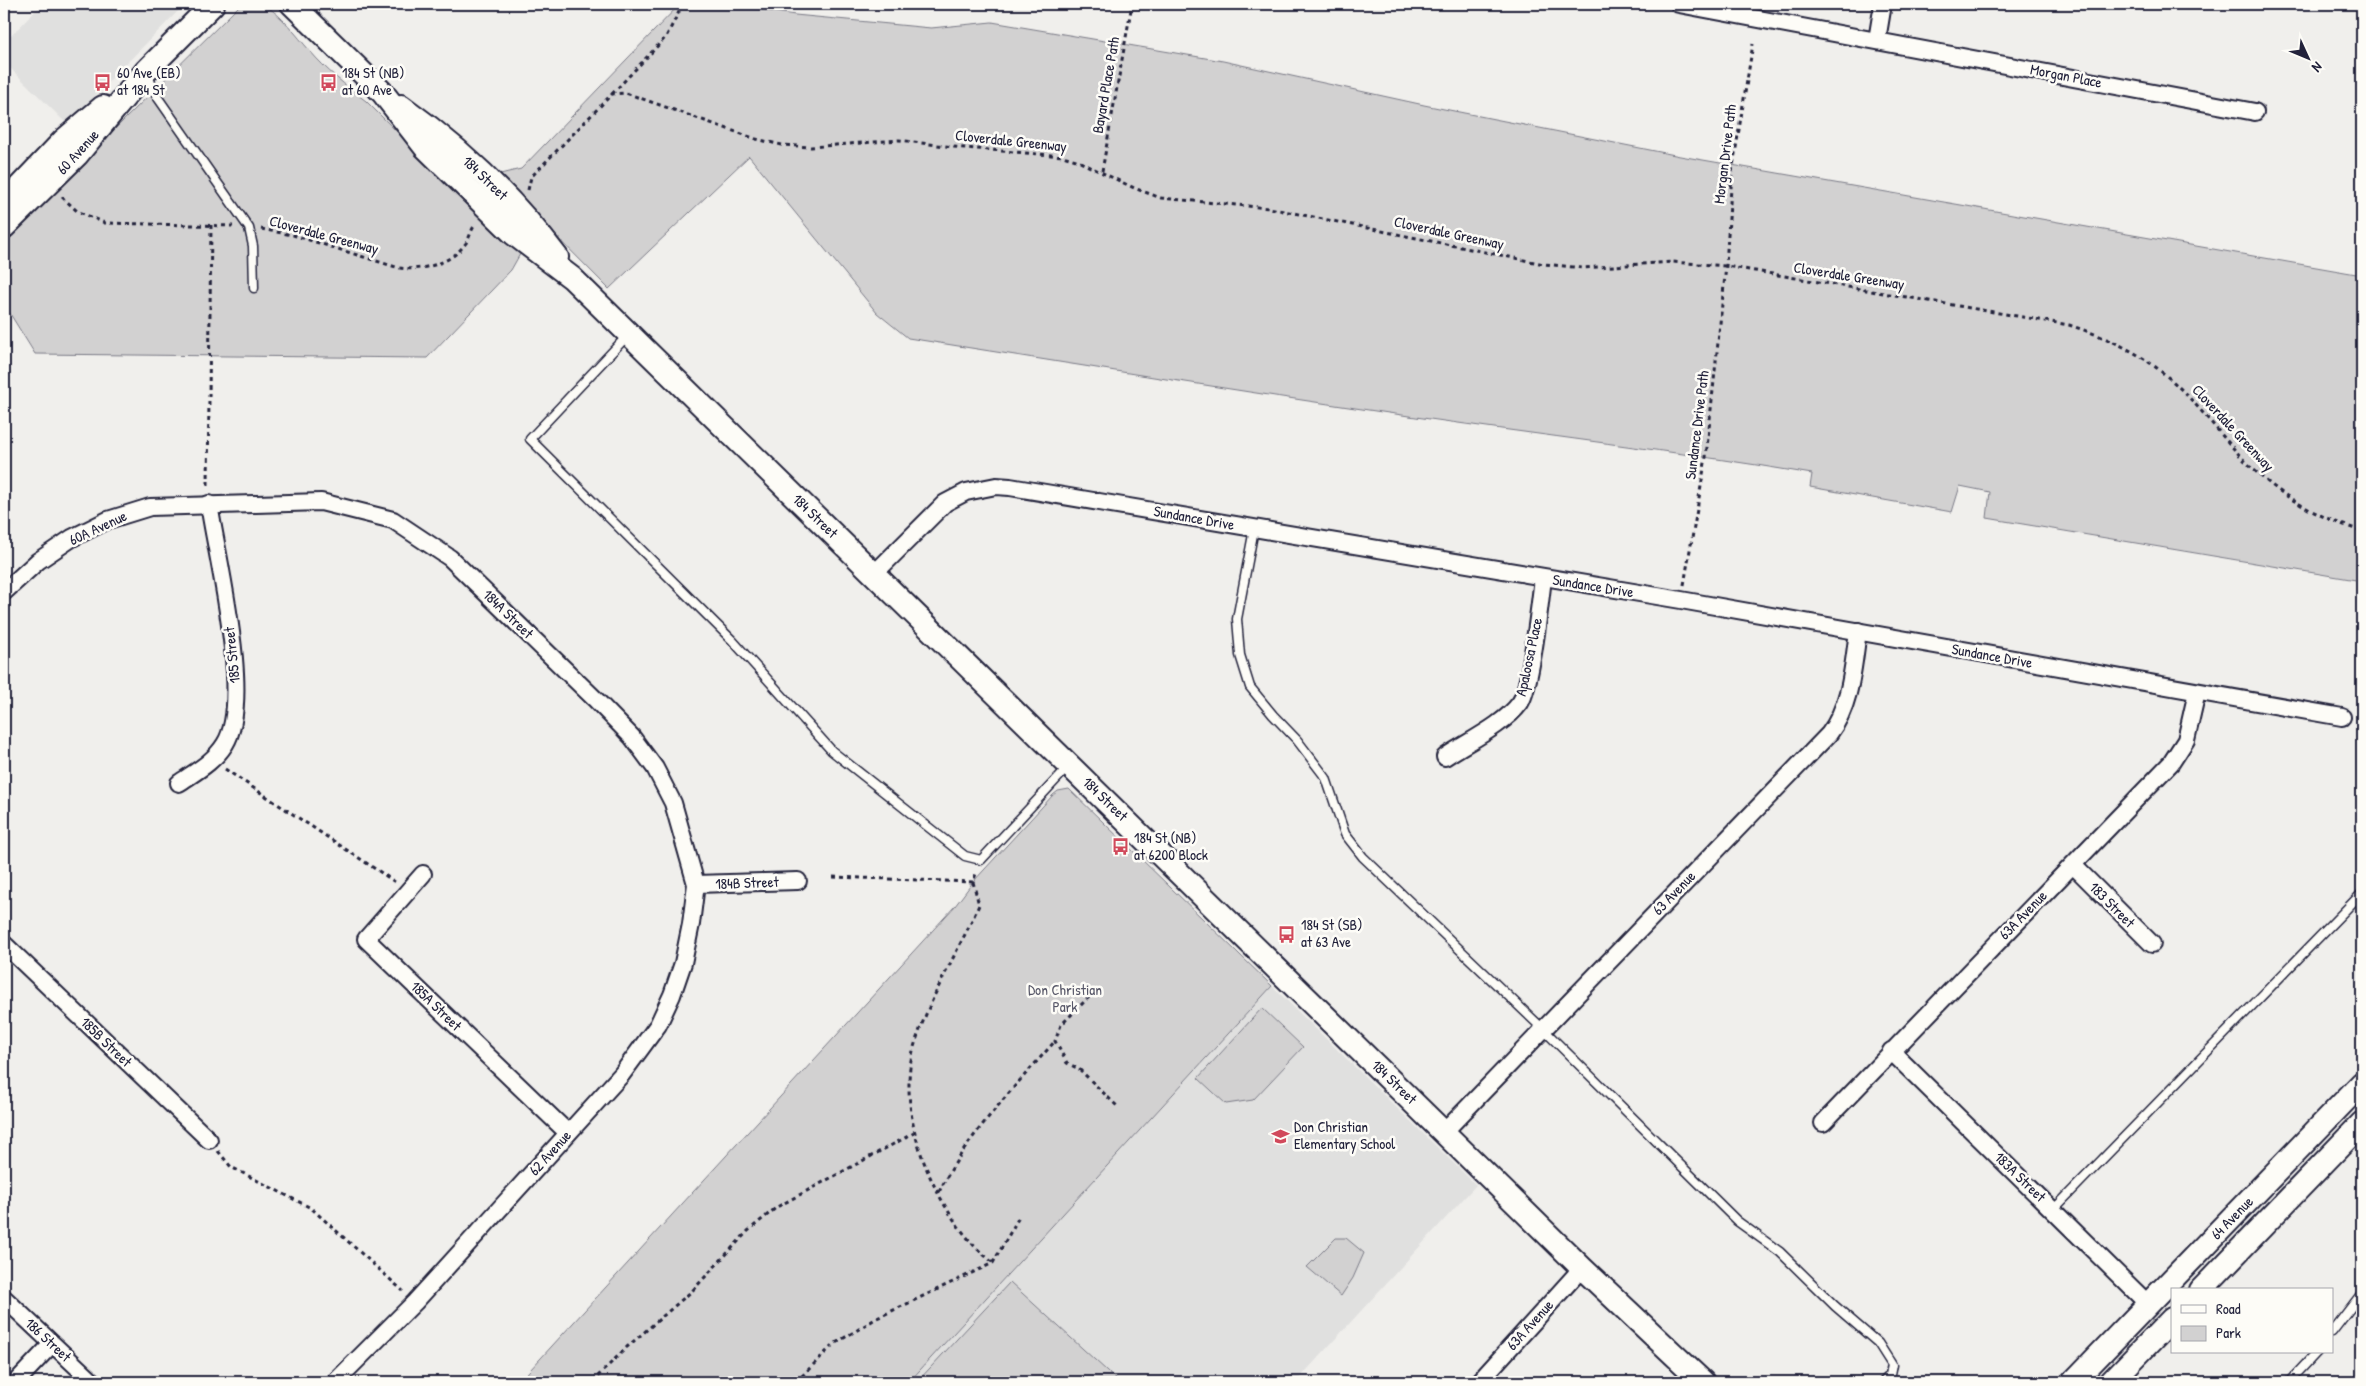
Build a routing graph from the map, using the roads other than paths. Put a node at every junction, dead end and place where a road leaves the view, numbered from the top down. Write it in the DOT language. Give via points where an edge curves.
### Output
graph roads {
  1 [pos="213,4"];
  2 [pos="292,4"];
  3 [pos="1679,4"];
  4 [pos="1883,4"];
  5 [pos="1877,40"];
  6 [pos="146,72"];
  7 [pos="2255,112"];
  8 [pos="4,203"];
  9 [pos="4,227"];
  10 [pos="254,288"];
  11 [pos="629,335"];
  12 [pos="209,504"];
  13 [pos="1254,528"];
  14 [pos="874,574"];
  15 [pos="1543,578"];
  16 [pos="4,592"];
  17 [pos="1858,631"];
  18 [pos="2197,692"];
  19 [pos="2342,717"];
  20 [pos="1445,757"];
  21 [pos="1070,765"];
  22 [pos="179,783"];
  23 [pos="2073,865"];
  24 [pos="423,874"];
  25 [pos="798,881"];
  26 [pos="696,884"];
  27 [pos="2362,893"];
  28 [pos="4,944"];
  29 [pos="2152,944"];
  30 [pos="1543,1029"];
  31 [pos="1891,1051"];
  32 [pos="2362,1083"];
  33 [pos="1823,1123"];
  34 [pos="2362,1123"];
  35 [pos="1445,1131"];
  36 [pos="568,1133"];
  37 [pos="209,1140"];
  38 [pos="2053,1210"];
  39 [pos="1582,1268"];
  40 [pos="2203,1288"];
  41 [pos="2362,1293"];
  42 [pos="4,1298"];
  43 [pos="2148,1304"];
  44 [pos="2171,1320"];
  45 [pos="2334,1329"];
  46 [pos="52,1344"];
  47 [pos="2315,1354"];
  48 [pos="2120,1377"];
  49 [pos="1489,1379"];
  50 [pos="16,1382"];
  51 [pos="92,1382"];
  52 [pos="335,1382"];
  53 [pos="1703,1382"];
  54 [pos="1883,1382"];
  55 [pos="2072,1382"];
  56 [pos="2289,1382"];
  1 -- 6 [label="main road, 60 Avenue"];
  2 -- 11 [label="main road, 184 Street" via="383,93 424,147 514,234 572,278"];
  3 -- 5 [label="street, Morgan Place"];
  4 -- 5 [label="street"];
  5 -- 7 [label="street, Morgan Place"];
  6 -- 8 [label="main road, 60 Avenue" via="64,141"];
  6 -- 9 [label="main road, 60 Avenue" via="77,154"];
  6 -- 10 [label="lane" via="156,95 248,228 253,246"];
  11 -- 14 [label="main road, 184 Street"];
  11 -- 21 [label="lane" via="530,439 733,642 832,751 964,856 981,860"];
  12 -- 16 [label="street, 60A Avenue" via="150,506 108,520 72,538 38,561"];
  12 -- 22 [label="street, 185 Street" via="228,615 236,695 234,719 226,743 212,760"];
  12 -- 26 [label="street, 184A Street" via="321,502 393,520 450,558 632,737 655,768 673,803"];
  13 -- 14 [label="street, Sundance Drive" via="996,486 966,492 944,503"];
  13 -- 15 [label="street, Sundance Drive"];
  13 -- 30 [label="lane" via="1237,619 1240,654 1250,687 1326,778 1345,834 1364,857"];
  14 -- 21 [label="main road, 184 Street"];
  15 -- 17 [label="street, Sundance Drive"];
  15 -- 20 [label="street, Apaloosa Place" via="1527,682 1520,702 1505,718"];
  17 -- 18 [label="street, Sundance Drive"];
  17 -- 30 [label="street, 63 Avenue" via="1846,703 1840,720 1829,734"];
  18 -- 19 [label="street, Sundance Drive"];
  18 -- 23 [label="street, 63A Avenue" via="2186,740 2179,752"];
  21 -- 35 [label="main road, 184 Street"];
  23 -- 29 [label="street, 183 Street"];
  23 -- 31 [label="street, 63A Avenue"];
  24 -- 36 [label="street, 185A Street" via="366,939"];
  25 -- 26 [label="street, 184B Street"];
  26 -- 36 [label="street, 62 Avenue" via="683,963 658,1025 622,1074"];
  27 -- 38 [label="lane"];
  28 -- 37 [label="street, 185B Street"];
  30 -- 35 [label="street, 63 Avenue"];
  30 -- 54 [label="lane" via="1737,1221 1780,1252 1878,1343 1892,1365 1890,1375"];
  31 -- 33 [label="street, 63A Avenue"];
  31 -- 38 [label="street, 183A Street"];
  32 -- 43 [label="main road, 64 Avenue"];
  34 -- 40 [label="main road, 64 Avenue"];
  35 -- 39 [label="main road, 184 Street"];
  36 -- 52 [label="street, 62 Avenue" via="415,1302"];
  38 -- 43 [label="street, 183A Street"];
  39 -- 49 [label="street, 63A Avenue"];
  39 -- 53 [label="main road, 184 Street"];
  41 -- 45 [label="lane"];
  42 -- 46 [label="street, 186 Street"];
  43 -- 55 [label="main road, 64 Avenue"];
  44 -- 48 [label="main road"];
  46 -- 50 [label="street"];
  46 -- 51 [label="street, 186 Street"];
  47 -- 56 [label="lane"];
}
